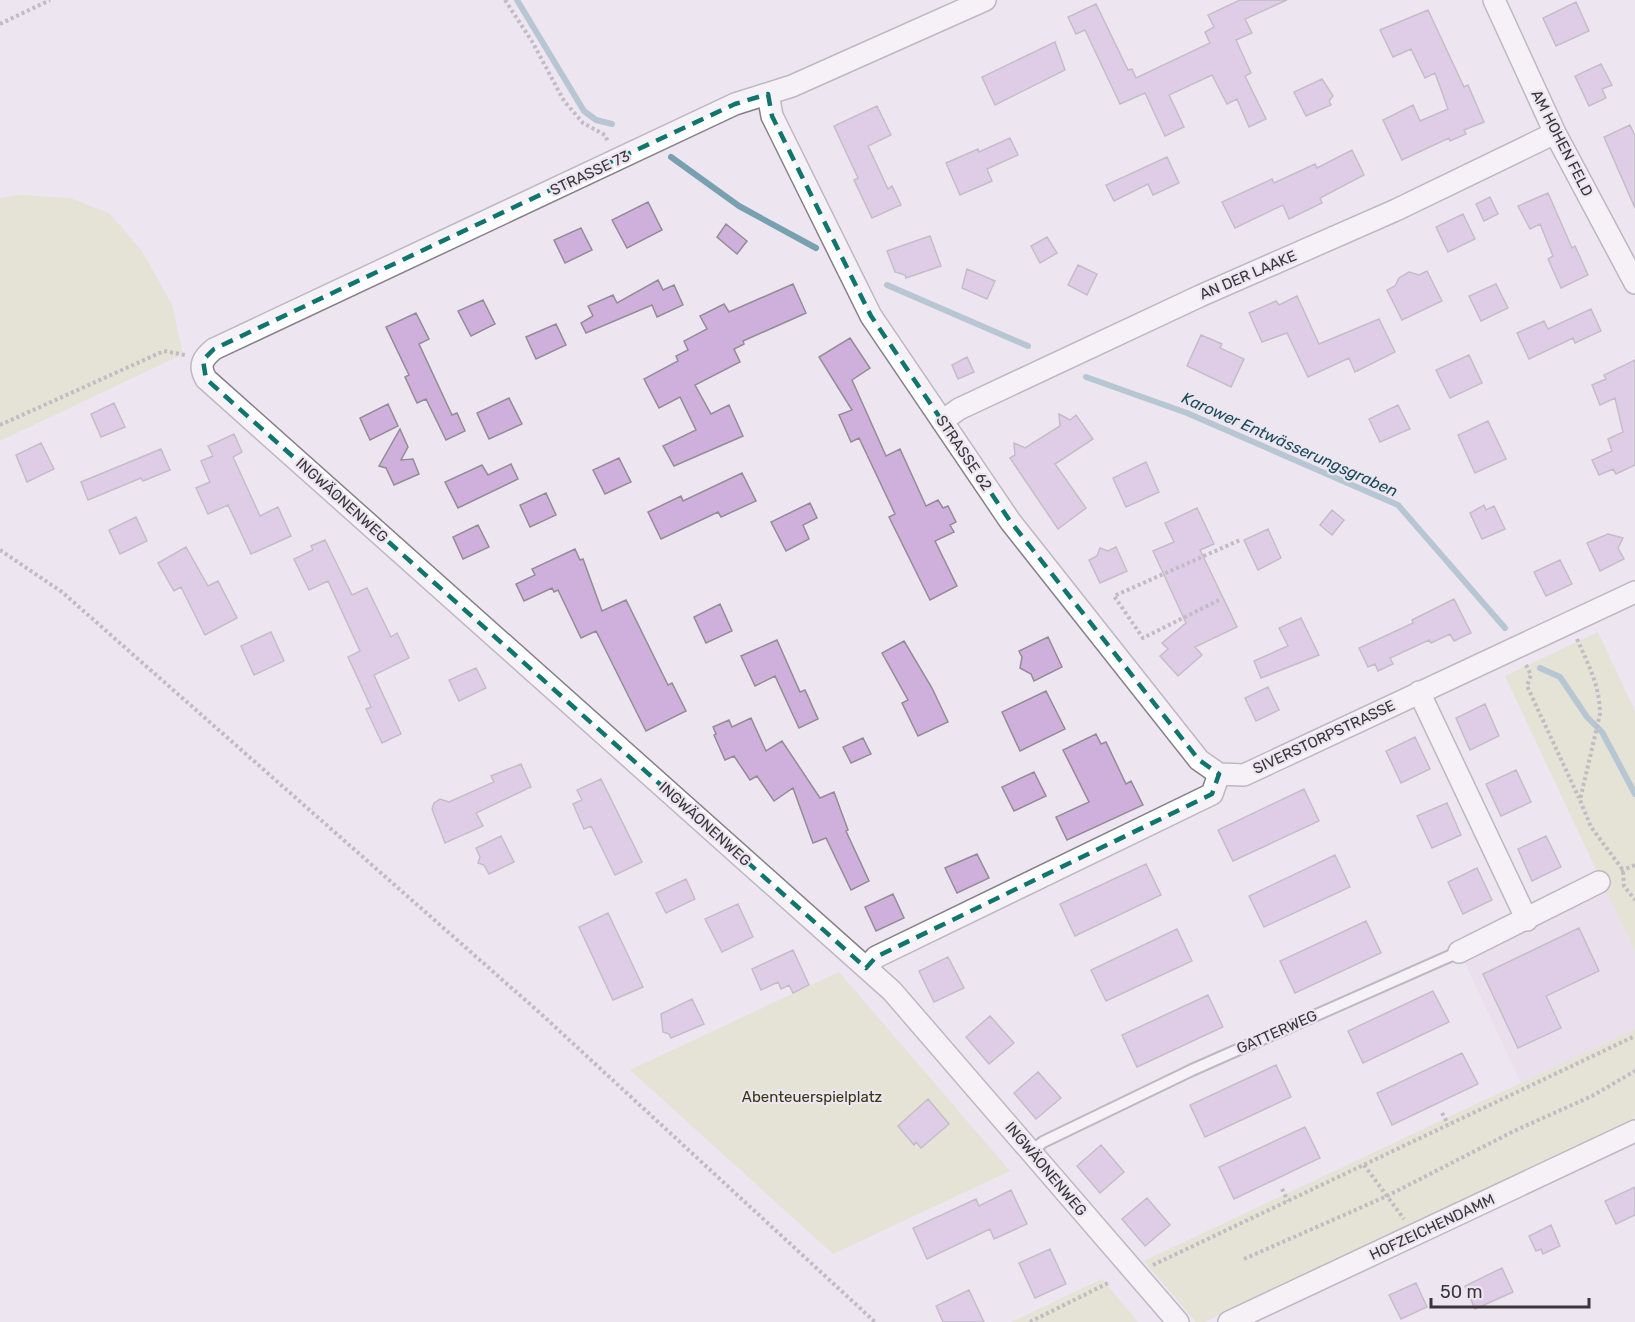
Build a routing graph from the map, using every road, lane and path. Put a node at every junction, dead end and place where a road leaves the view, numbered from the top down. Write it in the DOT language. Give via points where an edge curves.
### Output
graph roads {
  1 [pos="50,0"];
  2 [pos="506,0"];
  3 [pos="985,0"];
  4 [pos="1494,0"];
  5 [pos="0,24"];
  6 [pos="768,94"];
  7 [pos="1555,133"];
  8 [pos="616,161"];
  9 [pos="1635,283"];
  10 [pos="202,360"];
  11 [pos="942,421"];
  12 [pos="0,426"];
  13 [pos="1240,540"];
  14 [pos="0,550"];
  15 [pos="1635,592"];
  16 [pos="1219,600"];
  17 [pos="1577,639"];
  18 [pos="1526,665"];
  19 [pos="1419,692"];
  20 [pos="1219,774"];
  21 [pos="1580,800"];
  22 [pos="1635,865"];
  23 [pos="1623,870"];
  24 [pos="1599,882"];
  25 [pos="1635,900"];
  26 [pos="1527,920"];
  27 [pos="1459,952"];
  28 [pos="866,968"];
  29 [pos="1635,1037"];
  30 [pos="1635,1071"];
  31 [pos="1442,1113"];
  32 [pos="1449,1124"];
  33 [pos="1635,1131"];
  34 [pos="1032,1151"];
  35 [pos="1364,1165"];
  36 [pos="1282,1189"];
  37 [pos="1387,1196"];
  38 [pos="1288,1200"];
  39 [pos="1416,1234"];
  40 [pos="1244,1259"];
  41 [pos="1145,1269"];
  42 [pos="1108,1283"];
  43 [pos="875,1322"];
  44 [pos="1030,1322"];
  45 [pos="1178,1322"];
  46 [pos="1229,1322"];
  1 -- 5 [label="path"];
  2 -- 8 [label="path" via="564,101 583,123 605,135"];
  3 -- 6 [label="street, STRASSE 73"];
  4 -- 7 [label="street, AM HOHEN FELD"];
  6 -- 8 [label="street, STRASSE 73" via="735,104"];
  6 -- 11 [label="street, STRASSE 62" via="772,116 871,316"];
  7 -- 9 [label="street, AM HOHEN FELD"];
  7 -- 11 [label="street, AN DER LAAKE" via="1396,210 1127,330 959,409"];
  8 -- 10 [label="street, STRASSE 73" via="214,349"];
  10 -- 12 [label="path" via="164,351"];
  10 -- 28 [label="street, INGWÄONENWEG" via="206,379"];
  11 -- 20 [label="street, STRASSE 62" via="1010,521 1075,606 1199,760"];
  13 -- 16 [label="path" via="1114,596 1143,638"];
  14 -- 43 [label="path" via="62,592 540,1013"];
  15 -- 19 [label="street, SIVERSTORPSTRASSE"];
  17 -- 21 [label="path" via="1595,676 1600,714"];
  18 -- 21 [label="path" via="1531,675 1527,686"];
  19 -- 20 [label="street, SIVERSTORPSTRASSE" via="1244,775"];
  19 -- 26 [label="street"];
  20 -- 28 [label="street" via="1212,794 876,957"];
  21 -- 23 [label="path" via="1591,827"];
  22 -- 23 [label="path"];
  23 -- 25 [label="path" via="1624,886"];
  24 -- 26 [label="street, GATTERWEG"];
  26 -- 27 [label="street, GATTERWEG"];
  27 -- 34 [label="lane, GATTERWEG" via="1192,1070 1043,1142"];
  28 -- 34 [label="street, INGWÄONENWEG" via="892,992"];
  29 -- 32 [label="path"];
  30 -- 37 [label="path"];
  31 -- 32 [label="path"];
  32 -- 35 [label="path"];
  33 -- 39 [label="street, HOFZEICHENDAMM"];
  34 -- 45 [label="street, INGWÄONENWEG"];
  35 -- 37 [label="path"];
  35 -- 38 [label="path"];
  36 -- 38 [label="path"];
  37 -- 39 [label="path"];
  37 -- 40 [label="path"];
  38 -- 41 [label="path"];
  39 -- 46 [label="street, HOFZEICHENDAMM"];
  42 -- 44 [label="path"];
}
